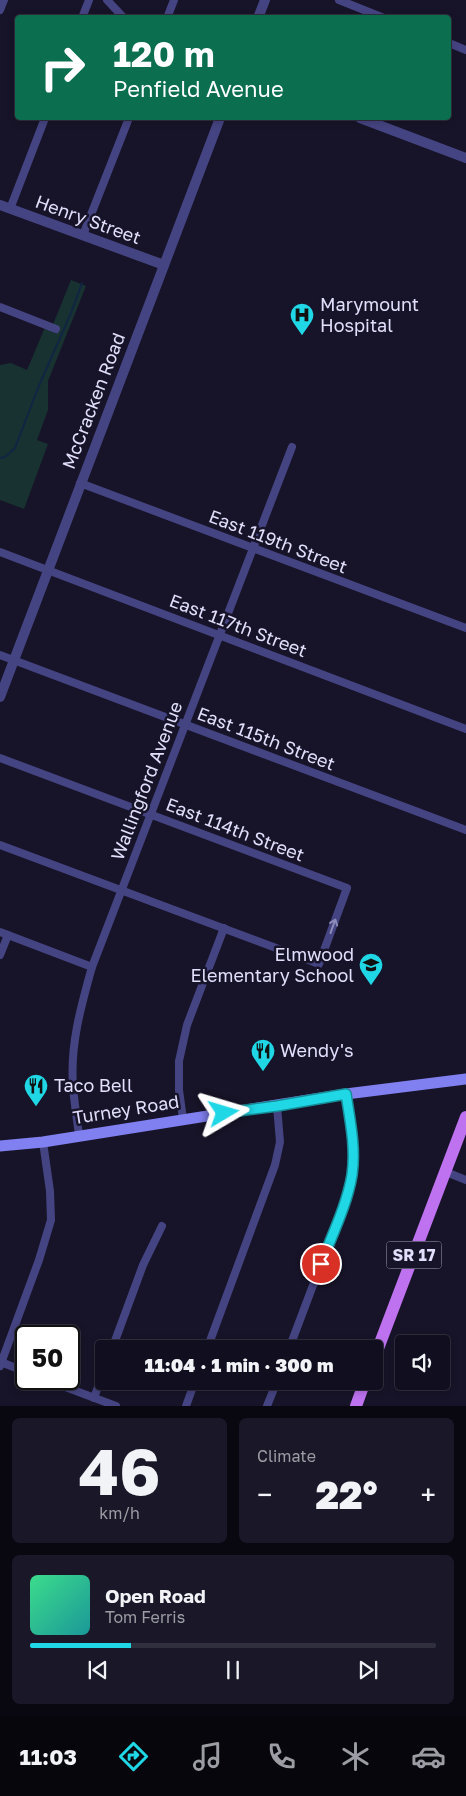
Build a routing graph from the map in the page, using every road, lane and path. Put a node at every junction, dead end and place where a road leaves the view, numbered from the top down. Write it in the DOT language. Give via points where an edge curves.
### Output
graph roads {
  1 [pos="4,0"];
  2 [pos="89,0"];
  3 [pos="107,0"];
  4 [pos="174,0"];
  5 [pos="265,0"];
  6 [pos="339,0"];
  7 [pos="0,10"];
  8 [pos="83,15"];
  9 [pos="121,15"];
  10 [pos="168,15"];
  11 [pos="259,15"];
  12 [pos="376,15"];
  13 [pos="451,44"];
  14 [pos="466,50"];
  15 [pos="43,120"];
  16 [pos="128,120"];
  17 [pos="219,120"];
  18 [pos="365,120"];
  19 [pos="466,158"];
  20 [pos="5,207"];
  21 [pos="83,235"];
  22 [pos="164,265"];
  23 [pos="0,307"];
  24 [pos="56,329"];
  25 [pos="292,447"];
  26 [pos="80,484"];
  27 [pos="254,548"];
  28 [pos="0,552"];
  29 [pos="47,570"];
  30 [pos="466,628"];
  31 [pos="221,635"];
  32 [pos="0,655"];
  33 [pos="14,660"];
  34 [pos="0,698"];
  35 [pos="185,724"];
  36 [pos="466,728"];
  37 [pos="0,758"];
  38 [pos="151,815"];
  39 [pos="466,830"];
  40 [pos="0,844"];
  41 [pos="122,890"];
  42 [pos="224,928"];
  43 [pos="4,933"];
  44 [pos="0,955"];
  45 [pos="92,967"];
  46 [pos="466,1079"];
  47 [pos="346,1094"];
  48 [pos="277,1106"];
  49 [pos="466,1118"];
  50 [pos="183,1119"];
  51 [pos="79,1135"];
  52 [pos="42,1142"];
  53 [pos="0,1146"];
  54 [pos="446,1172"];
  55 [pos="466,1180"];
  56 [pos="162,1226"];
  57 [pos="115,1340"];
  58 [pos="210,1340"];
  59 [pos="292,1340"];
  60 [pos="381,1340"];
  61 [pos="1,1364"];
  62 [pos="15,1368"];
  63 [pos="73,1390"];
  64 [pos="97,1390"];
  65 [pos="192,1390"];
  66 [pos="273,1390"];
  67 [pos="362,1390"];
  68 [pos="94,1398"];
  69 [pos="116,1406"];
  70 [pos="186,1406"];
  71 [pos="267,1406"];
  72 [pos="356,1406"];
  1 -- 7 [label="street"];
  2 -- 8 [label="street"];
  3 -- 9 [label="street"];
  4 -- 10 [label="street"];
  5 -- 11 [label="street"];
  6 -- 12 [label="street"];
  13 -- 14 [label="street"];
  15 -- 20 [label="street"];
  16 -- 21 [label="street"];
  17 -- 22 [label="street, McCracken Road"];
  18 -- 19 [label="street"];
  20 -- 21 [label="street, Henry Street"];
  21 -- 22 [label="street, Henry Street"];
  22 -- 26 [label="street, McCracken Road"];
  23 -- 24 [label="street"];
  25 -- 27 [label="street, Wallingford Avenue"];
  26 -- 27 [label="street, East 119th Street"];
  26 -- 29 [label="street, McCracken Road"];
  27 -- 30 [label="street, East 119th Street"];
  27 -- 31 [label="street, Wallingford Avenue"];
  28 -- 29 [label="street, East 117th Street"];
  29 -- 31 [label="street, East 117th Street"];
  29 -- 33 [label="street, McCracken Road"];
  31 -- 35 [label="street, Wallingford Avenue"];
  31 -- 36 [label="street, East 117th Street"];
  32 -- 33 [label="street, East 115th Street"];
  33 -- 34 [label="street, McCracken Road"];
  33 -- 35 [label="street, East 115th Street"];
  35 -- 38 [label="street, Wallingford Avenue"];
  35 -- 39 [label="street, East 115th Street"];
  37 -- 38 [label="street, East 114th Street"];
  38 -- 41 [label="street, Wallingford Avenue"];
  42 -- 38 [label="street, East 114th Street, one-way" via="319,964 347,888"];
  40 -- 41 [label="street"];
  41 -- 42 [label="street"];
  41 -- 45 [label="street, Wallingford Avenue"];
  42 -- 50 [label="street" via="187,1025 179,1061 178,1090"];
  43 -- 44 [label="street"];
  43 -- 45 [label="street"];
  45 -- 51 [label="street, Wallingford Avenue" via="79,1011 74,1045 72,1084"];
  46 -- 47 [label="main road, Turney Road"];
  47 -- 48 [label="main road, Turney Road"];
  47 -- 59 [label="street" via="353,1144 352,1174 347,1196"];
  48 -- 50 [label="main road, Turney Road"];
  48 -- 58 [label="street" via="280,1142 275,1165"];
  49 -- 54 [label="main road, SR 17"];
  50 -- 51 [label="main road, Turney Road"];
  51 -- 52 [label="main road, Turney Road"];
  52 -- 53 [label="main road, Turney Road"];
  52 -- 61 [label="street" via="51,1220"];
  54 -- 55 [label="street"];
  54 -- 60 [label="main road, SR 17"];
  56 -- 57 [label="street" via="143,1265"];
  61 -- 62 [label="street"];
  63 -- 68 [label="street"];
  64 -- 68 [label="street"];
  65 -- 70 [label="street"];
  66 -- 71 [label="street"];
  67 -- 72 [label="main road"];
  68 -- 69 [label="street"];
}
